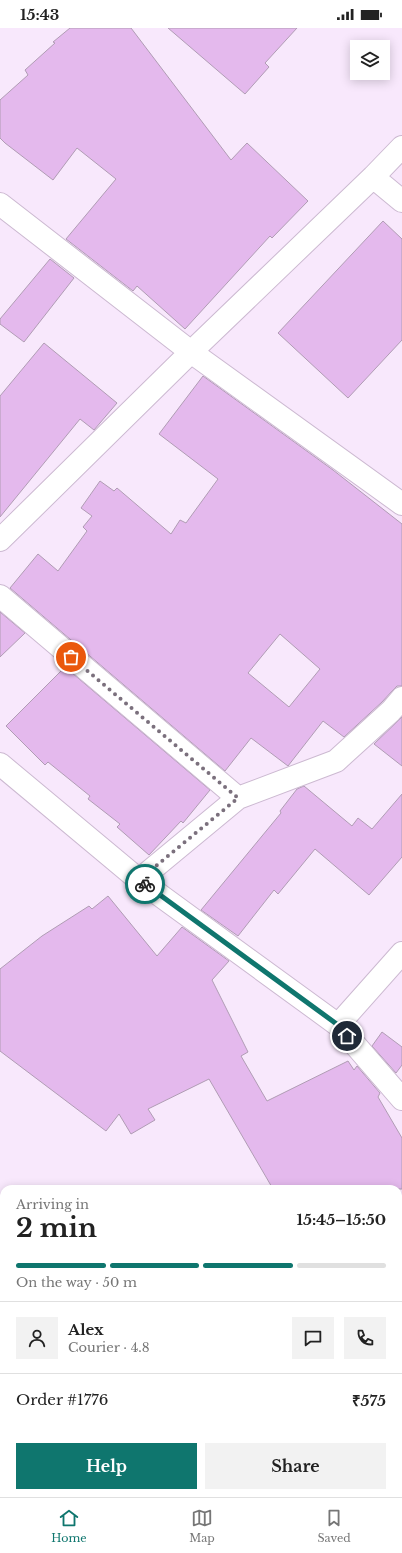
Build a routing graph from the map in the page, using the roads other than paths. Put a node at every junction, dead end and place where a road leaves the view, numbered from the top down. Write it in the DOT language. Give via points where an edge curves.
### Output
graph roads {
  1 [pos="402,147"];
  2 [pos="373,178"];
  3 [pos="402,201"];
  4 [pos="0,204"];
  5 [pos="191,352"];
  6 [pos="402,504"];
  7 [pos="0,540"];
  8 [pos="0,596"];
  9 [pos="402,698"];
  10 [pos="0,764"];
  11 [pos="238,798"];
  12 [pos="139,880"];
  13 [pos="402,953"];
  14 [pos="338,1025"];
  15 [pos="402,1099"];
  1 -- 2 [label="street"];
  2 -- 3 [label="street"];
  2 -- 5 [label="street"];
  4 -- 5 [label="street"];
  5 -- 6 [label="street"];
  5 -- 7 [label="street"];
  8 -- 11 [label="street"];
  9 -- 11 [label="street" via="336,761"];
  10 -- 12 [label="street"];
  11 -- 12 [label="street"];
  12 -- 14 [label="street"];
  13 -- 14 [label="street"];
  14 -- 15 [label="street"];
}
